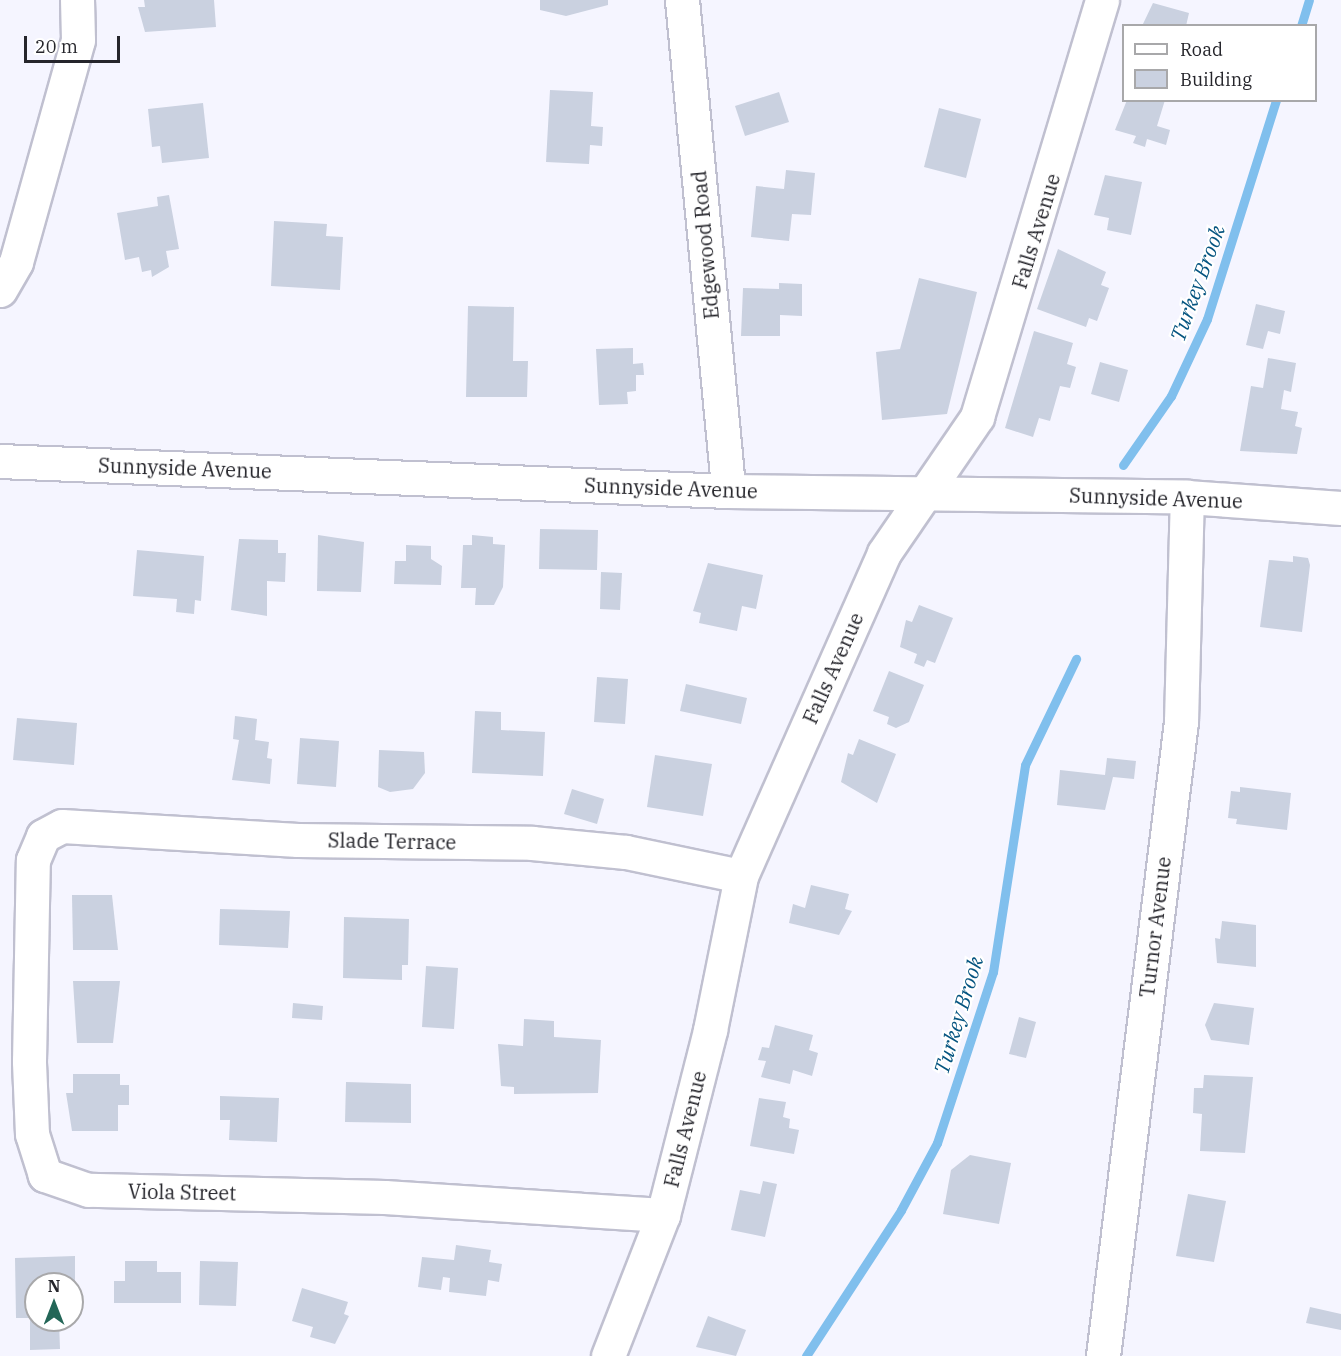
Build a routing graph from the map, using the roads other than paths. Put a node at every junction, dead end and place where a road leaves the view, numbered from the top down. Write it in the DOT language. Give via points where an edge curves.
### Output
graph roads {
  1 [pos="77,0"];
  2 [pos="682,0"];
  3 [pos="1102,0"];
  4 [pos="0,290"];
  5 [pos="0,461"];
  6 [pos="728,490"];
  7 [pos="921,494"];
  8 [pos="1187,497"];
  9 [pos="1341,508"];
  10 [pos="43,836"];
  11 [pos="741,876"];
  12 [pos="663,1215"];
  13 [pos="608,1356"];
  14 [pos="1103,1356"];
  1 -- 4 [label="street" via="78,40 16,262"];
  2 -- 6 [label="street, Edgewood Road"];
  3 -- 7 [label="street, Falls Avenue" via="977,417"];
  5 -- 6 [label="street, Sunnyside Avenue"];
  6 -- 7 [label="street, Sunnyside Avenue"];
  7 -- 8 [label="street, Sunnyside Avenue"];
  7 -- 11 [label="street, Falls Avenue" via="884,553"];
  8 -- 9 [label="street, Sunnyside Avenue"];
  8 -- 14 [label="street, Turnor Avenue" via="1180,722"];
  10 -- 11 [label="street, Slade Terrace" via="62,826 298,840 531,843 626,852"];
  10 -- 12 [label="street, Viola Street" via="33,860 29,1061 32,1134 45,1175 88,1190 385,1197"];
  11 -- 12 [label="street, Falls Avenue" via="710,1030"];
  12 -- 13 [label="street, Falls Avenue"];
}
